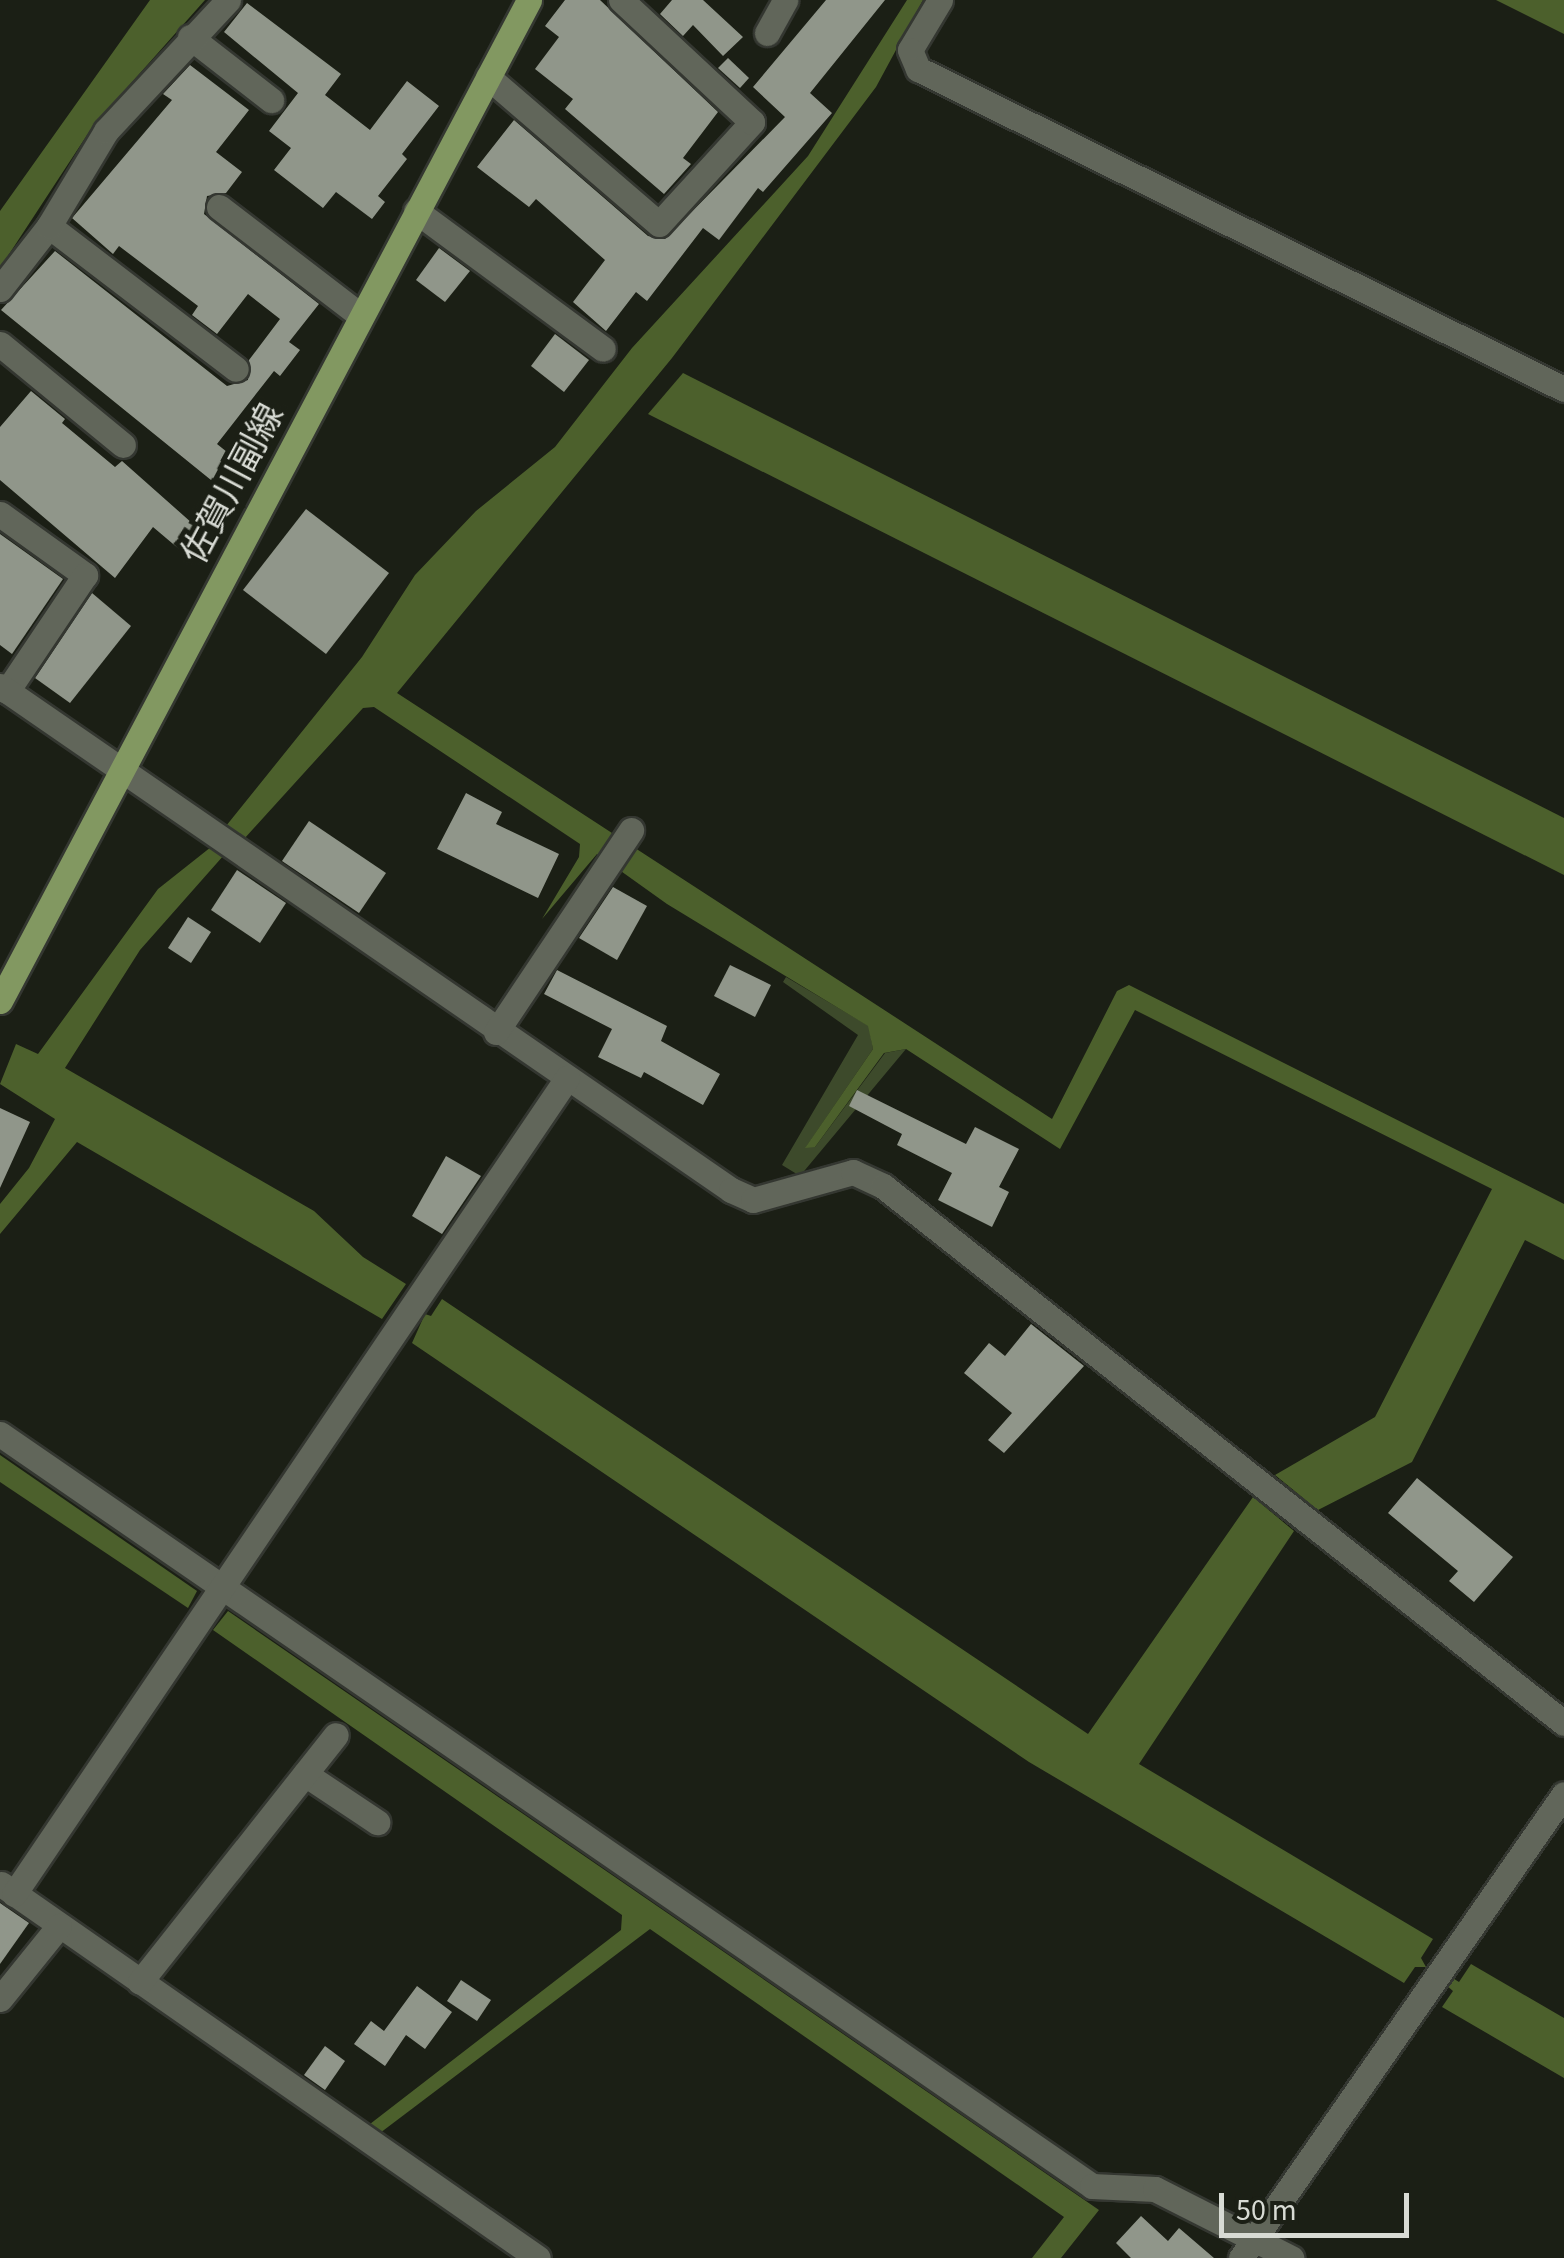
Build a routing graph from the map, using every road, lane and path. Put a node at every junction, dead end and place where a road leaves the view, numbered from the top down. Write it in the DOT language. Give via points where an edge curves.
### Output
graph roads {
  1 [pos="228,0"];
  2 [pos="529,0"];
  3 [pos="621,0"];
  4 [pos="785,0"];
  5 [pos="940,0"];
  6 [pos="767,33"];
  7 [pos="190,37"];
  8 [pos="488,77"];
  9 [pos="270,100"];
  10 [pos="219,207"];
  11 [pos="416,211"];
  12 [pos="49,226"];
  13 [pos="0,289"];
  14 [pos="361,316"];
  15 [pos="0,344"];
  16 [pos="603,349"];
  17 [pos="236,369"];
  18 [pos="1564,389"];
  19 [pos="122,446"];
  20 [pos="0,514"];
  21 [pos="4,689"];
  22 [pos="120,772"];
  23 [pos="627,836"];
  24 [pos="0,1001"];
  25 [pos="496,1032"];
  26 [pos="566,1078"];
  27 [pos="0,1434"];
  28 [pos="221,1589"];
  29 [pos="1564,1723"];
  30 [pos="336,1735"];
  31 [pos="305,1774"];
  32 [pos="1564,1794"];
  33 [pos="376,1822"];
  34 [pos="7,1889"];
  35 [pos="59,1926"];
  36 [pos="140,1982"];
  37 [pos="0,1999"];
  38 [pos="1247,2251"];
  39 [pos="538,2258"];
  40 [pos="1291,2258"];
  1 -- 7 [label="street"];
  2 -- 8 [label="main road, 佐賀川副線"];
  3 -- 8 [label="street" via="752,122 659,224"];
  4 -- 6 [label="street"];
  5 -- 18 [label="street" via="910,50 918,69"];
  7 -- 9 [label="street"];
  7 -- 12 [label="street" via="106,131"];
  8 -- 11 [label="main road, 佐賀川副線"];
  10 -- 14 [label="street"];
  11 -- 14 [label="main road, 佐賀川副線"];
  11 -- 16 [label="street"];
  12 -- 13 [label="street"];
  12 -- 17 [label="street"];
  14 -- 22 [label="main road, 佐賀川副線"];
  15 -- 19 [label="street"];
  20 -- 21 [label="street" via="85,575"];
  21 -- 22 [label="street"];
  22 -- 24 [label="main road, 佐賀川副線"];
  22 -- 25 [label="street"];
  23 -- 25 [label="street"];
  25 -- 26 [label="street"];
  26 -- 28 [label="street"];
  26 -- 29 [label="street" via="753,1200 786,1195 833,1173 852,1172 883,1186"];
  27 -- 28 [label="street"];
  28 -- 34 [label="street"];
  28 -- 38 [label="street" via="1092,2186 1155,2189"];
  30 -- 31 [label="street"];
  31 -- 33 [label="street"];
  31 -- 36 [label="street"];
  32 -- 38 [label="street"];
  34 -- 35 [label="street"];
  35 -- 36 [label="street"];
  35 -- 37 [label="street"];
  36 -- 39 [label="street"];
  38 -- 40 [label="street"];
}
